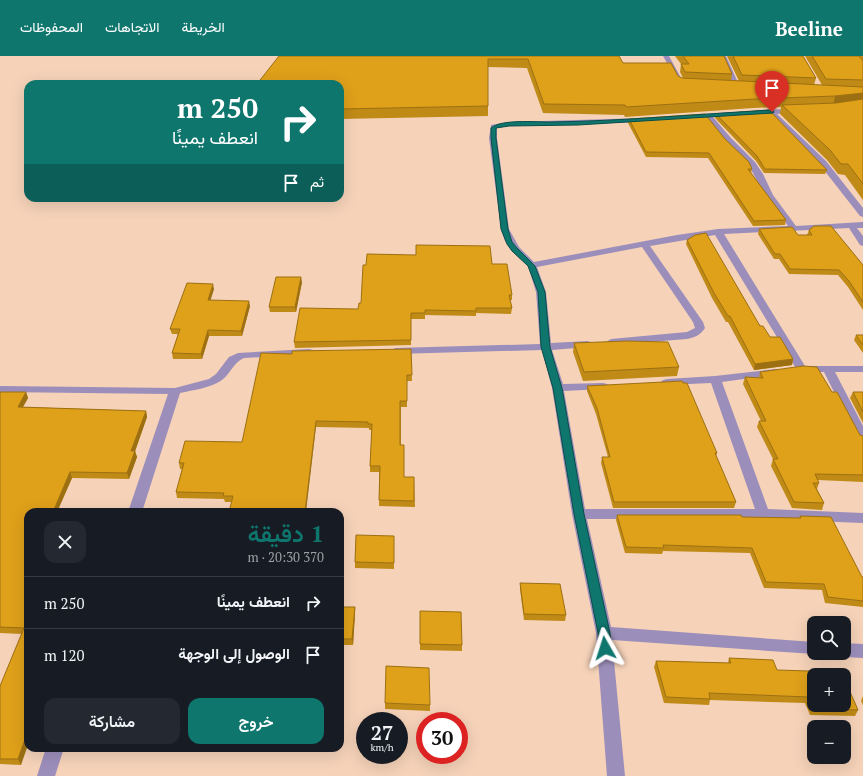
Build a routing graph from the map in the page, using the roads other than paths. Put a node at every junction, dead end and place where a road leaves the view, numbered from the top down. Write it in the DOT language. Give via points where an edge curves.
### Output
graph roads {
  1 [pos="666,56"];
  2 [pos="723,56"];
  3 [pos="681,84"];
  4 [pos="729,86"];
  5 [pos="737,87"];
  6 [pos="744,87"];
  7 [pos="802,110"];
  8 [pos="772,112"];
  9 [pos="708,116"];
  10 [pos="684,118"];
  11 [pos="653,119"];
  12 [pos="863,214"];
  13 [pos="857,225"];
  14 [pos="793,227"];
  15 [pos="718,232"];
  16 [pos="863,244"];
  17 [pos="645,245"];
  18 [pos="532,266"];
  19 [pos="546,347"];
  20 [pos="382,351"];
  21 [pos="320,352"];
  22 [pos="801,368"];
  23 [pos="863,369"];
  24 [pos="828,370"];
  25 [pos="714,379"];
  26 [pos="652,383"];
  27 [pos="613,385"];
  28 [pos="558,388"];
  29 [pos="0,389"];
  30 [pos="176,391"];
  31 [pos="863,438"];
  32 [pos="136,508"];
  33 [pos="579,514"];
  34 [pos="763,514"];
  35 [pos="863,518"];
  36 [pos="604,633"];
  37 [pos="807,648"];
  38 [pos="851,650"];
  39 [pos="863,651"];
  40 [pos="54,752"];
  41 [pos="46,776"];
  42 [pos="616,776"];
  1 -- 3 [label="street"];
  2 -- 5 [label="street"];
  4 -- 5 [label="street"];
  5 -- 6 [label="street"];
  7 -- 8 [label="street"];
  8 -- 9 [label="street"];
  8 -- 12 [label="street" via="828,168"];
  9 -- 10 [label="street"];
  9 -- 14 [label="street" via="752,164 769,195"];
  11 -- 18 [label="street" via="509,124 494,127 493,138 505,229 509,242"];
  13 -- 14 [label="street"];
  13 -- 16 [label="street"];
  14 -- 15 [label="street"];
  15 -- 17 [label="street"];
  15 -- 22 [label="street"];
  17 -- 18 [label="street"];
  17 -- 19 [label="street" via="698,322 700,328 697,333"];
  18 -- 19 [label="street" via="541,292"];
  19 -- 20 [label="street"];
  19 -- 28 [label="street"];
  21 -- 30 [label="street" via="242,354 233,359 214,380"];
  22 -- 24 [label="street"];
  22 -- 25 [label="street"];
  23 -- 24 [label="street"];
  24 -- 31 [label="street"];
  25 -- 26 [label="street"];
  25 -- 34 [label="street"];
  27 -- 28 [label="street"];
  28 -- 33 [label="street"];
  29 -- 30 [label="street"];
  30 -- 32 [label="street"];
  33 -- 34 [label="street"];
  33 -- 36 [label="street"];
  34 -- 35 [label="street"];
  36 -- 37 [label="street"];
  36 -- 42 [label="street"];
  38 -- 39 [label="street"];
  40 -- 41 [label="street"];
}
